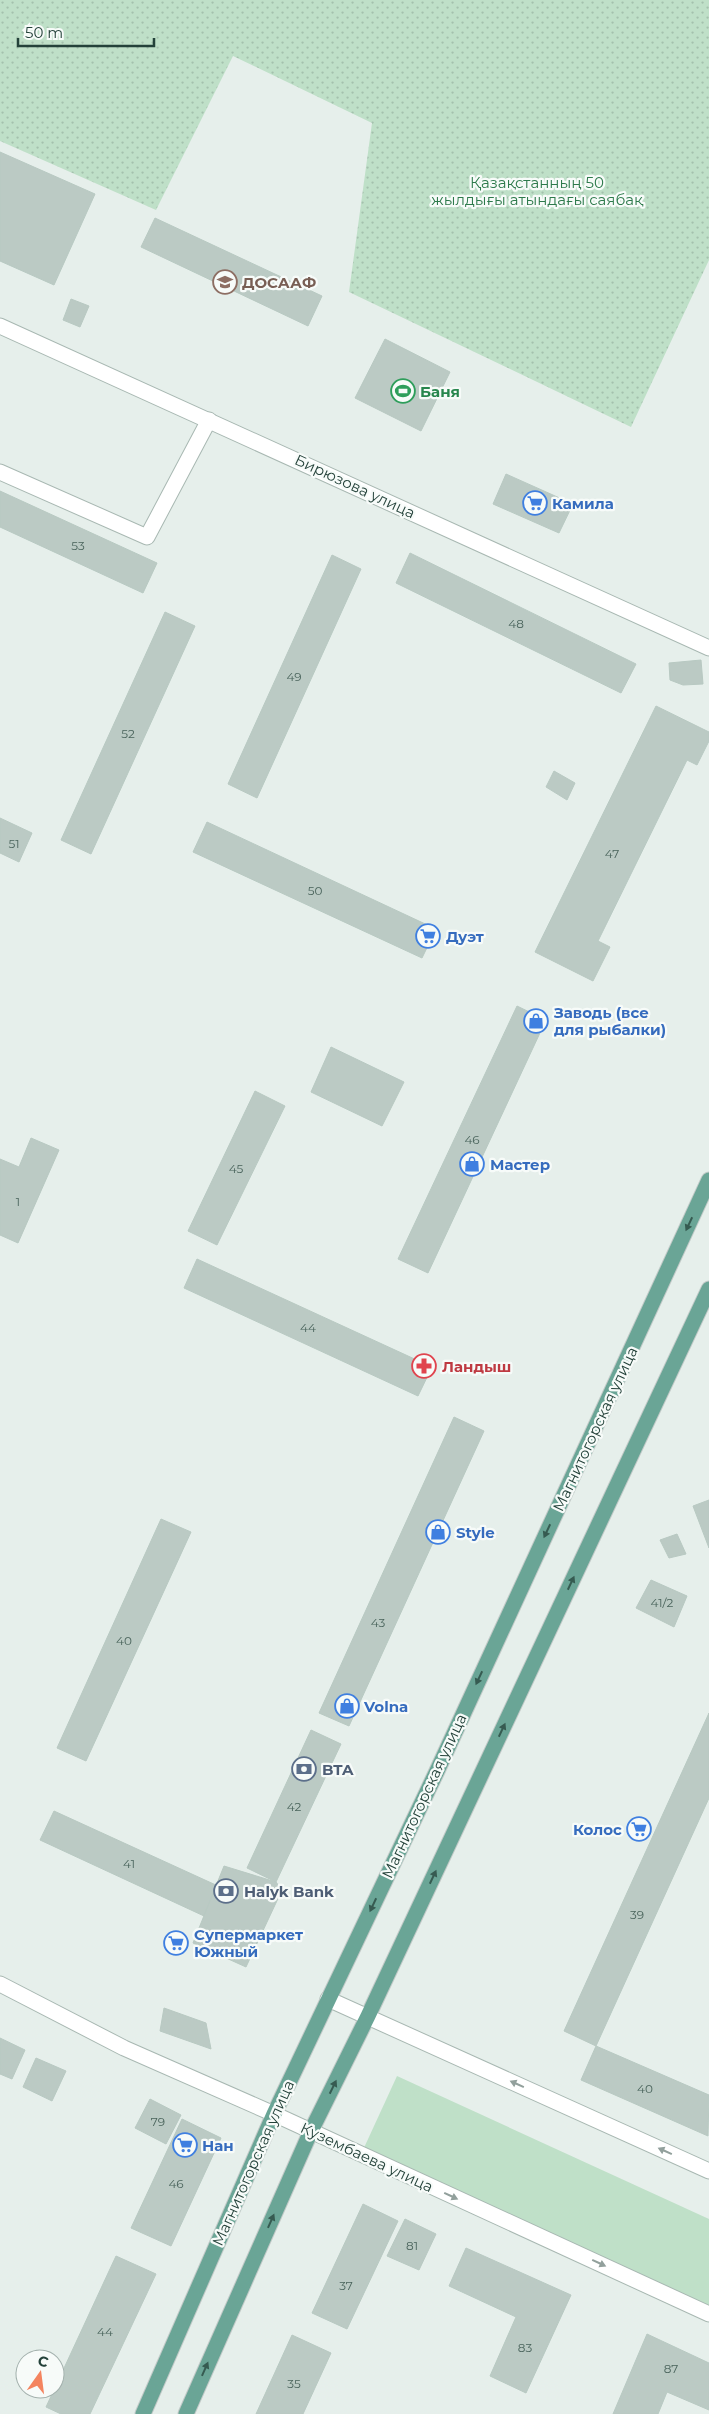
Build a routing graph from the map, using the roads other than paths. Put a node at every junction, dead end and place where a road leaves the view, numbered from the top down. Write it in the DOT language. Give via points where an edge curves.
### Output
graph roads {
  1 [pos="0,326"];
  2 [pos="209,420"];
  3 [pos="0,472"];
  4 [pos="709,648"];
  5 [pos="709,1180"];
  6 [pos="709,1289"];
  7 [pos="0,1984"];
  8 [pos="328,1999"];
  9 [pos="368,2016"];
  10 [pos="274,2114"];
  11 [pos="311,2131"];
  12 [pos="709,2172"];
  13 [pos="709,2314"];
  14 [pos="143,2414"];
  15 [pos="186,2414"];
  1 -- 2 [label="street, Бирюзова улица"];
  2 -- 3 [label="street" via="147,537"];
  2 -- 4 [label="street, Бирюзова улица"];
  5 -- 8 [label="main road, Магнитогорская улица, one-way" via="441,1763"];
  9 -- 6 [label="main road, one-way"];
  7 -- 10 [label="street, Кузембаева улица" via="124,2048"];
  8 -- 9 [label="street"];
  8 -- 10 [label="main road, Магнитогорская улица"];
  11 -- 9 [label="main road, one-way"];
  12 -- 9 [label="street, one-way"];
  10 -- 11 [label="street, Кузембаева улица"];
  10 -- 14 [label="main road, Магнитогорская улица"];
  11 -- 13 [label="street, Кузембаева улица, one-way"];
  15 -- 11 [label="main road, one-way"];
}
